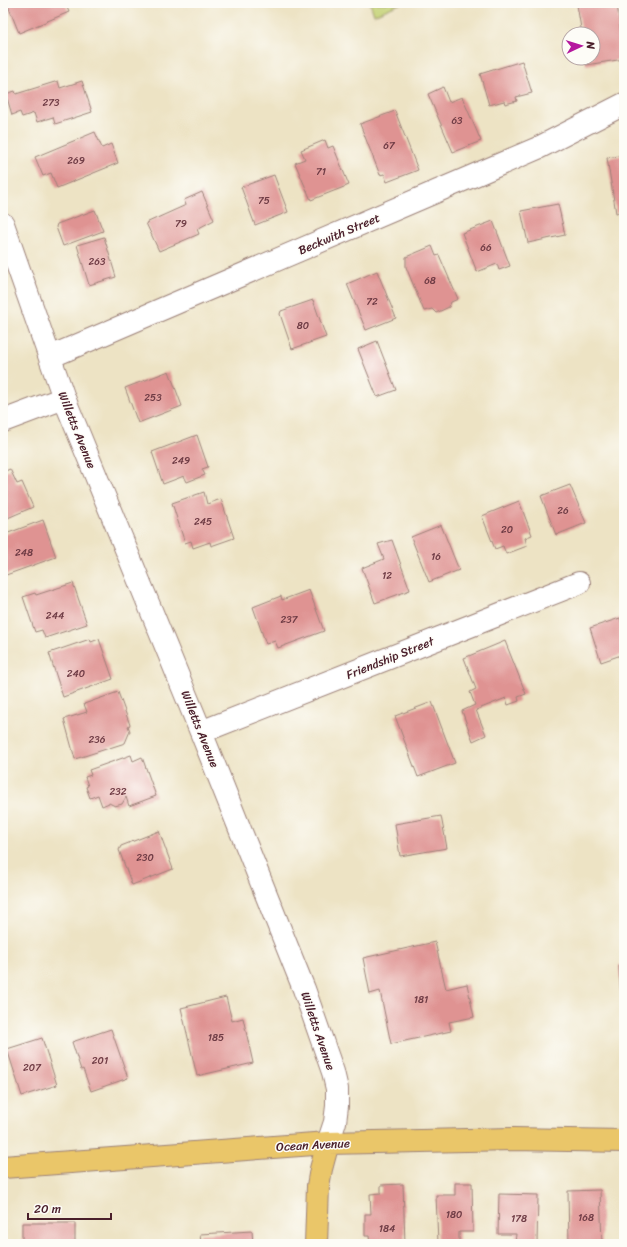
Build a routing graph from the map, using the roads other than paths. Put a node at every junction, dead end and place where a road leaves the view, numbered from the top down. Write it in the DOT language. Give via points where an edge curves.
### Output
graph roads {
  1 [pos="624,104"];
  2 [pos="3,224"];
  3 [pos="50,357"];
  4 [pos="64,398"];
  5 [pos="3,421"];
  6 [pos="579,583"];
  7 [pos="201,732"];
  8 [pos="624,1141"];
  9 [pos="328,1143"];
  10 [pos="3,1167"];
  11 [pos="316,1244"];
  1 -- 3 [label="street, Beckwith Street" via="538,148"];
  2 -- 3 [label="street, Willetts Avenue"];
  3 -- 4 [label="street, Willetts Avenue"];
  4 -- 5 [label="street"];
  4 -- 7 [label="street, Willetts Avenue"];
  6 -- 7 [label="street, Friendship Street"];
  7 -- 9 [label="street, Willetts Avenue" via="298,975 333,1072 338,1106"];
  8 -- 9 [label="main road, Ocean Avenue"];
  9 -- 10 [label="main road, Ocean Avenue"];
  9 -- 11 [label="main road, Willetts Avenue" via="318,1186"];
}
